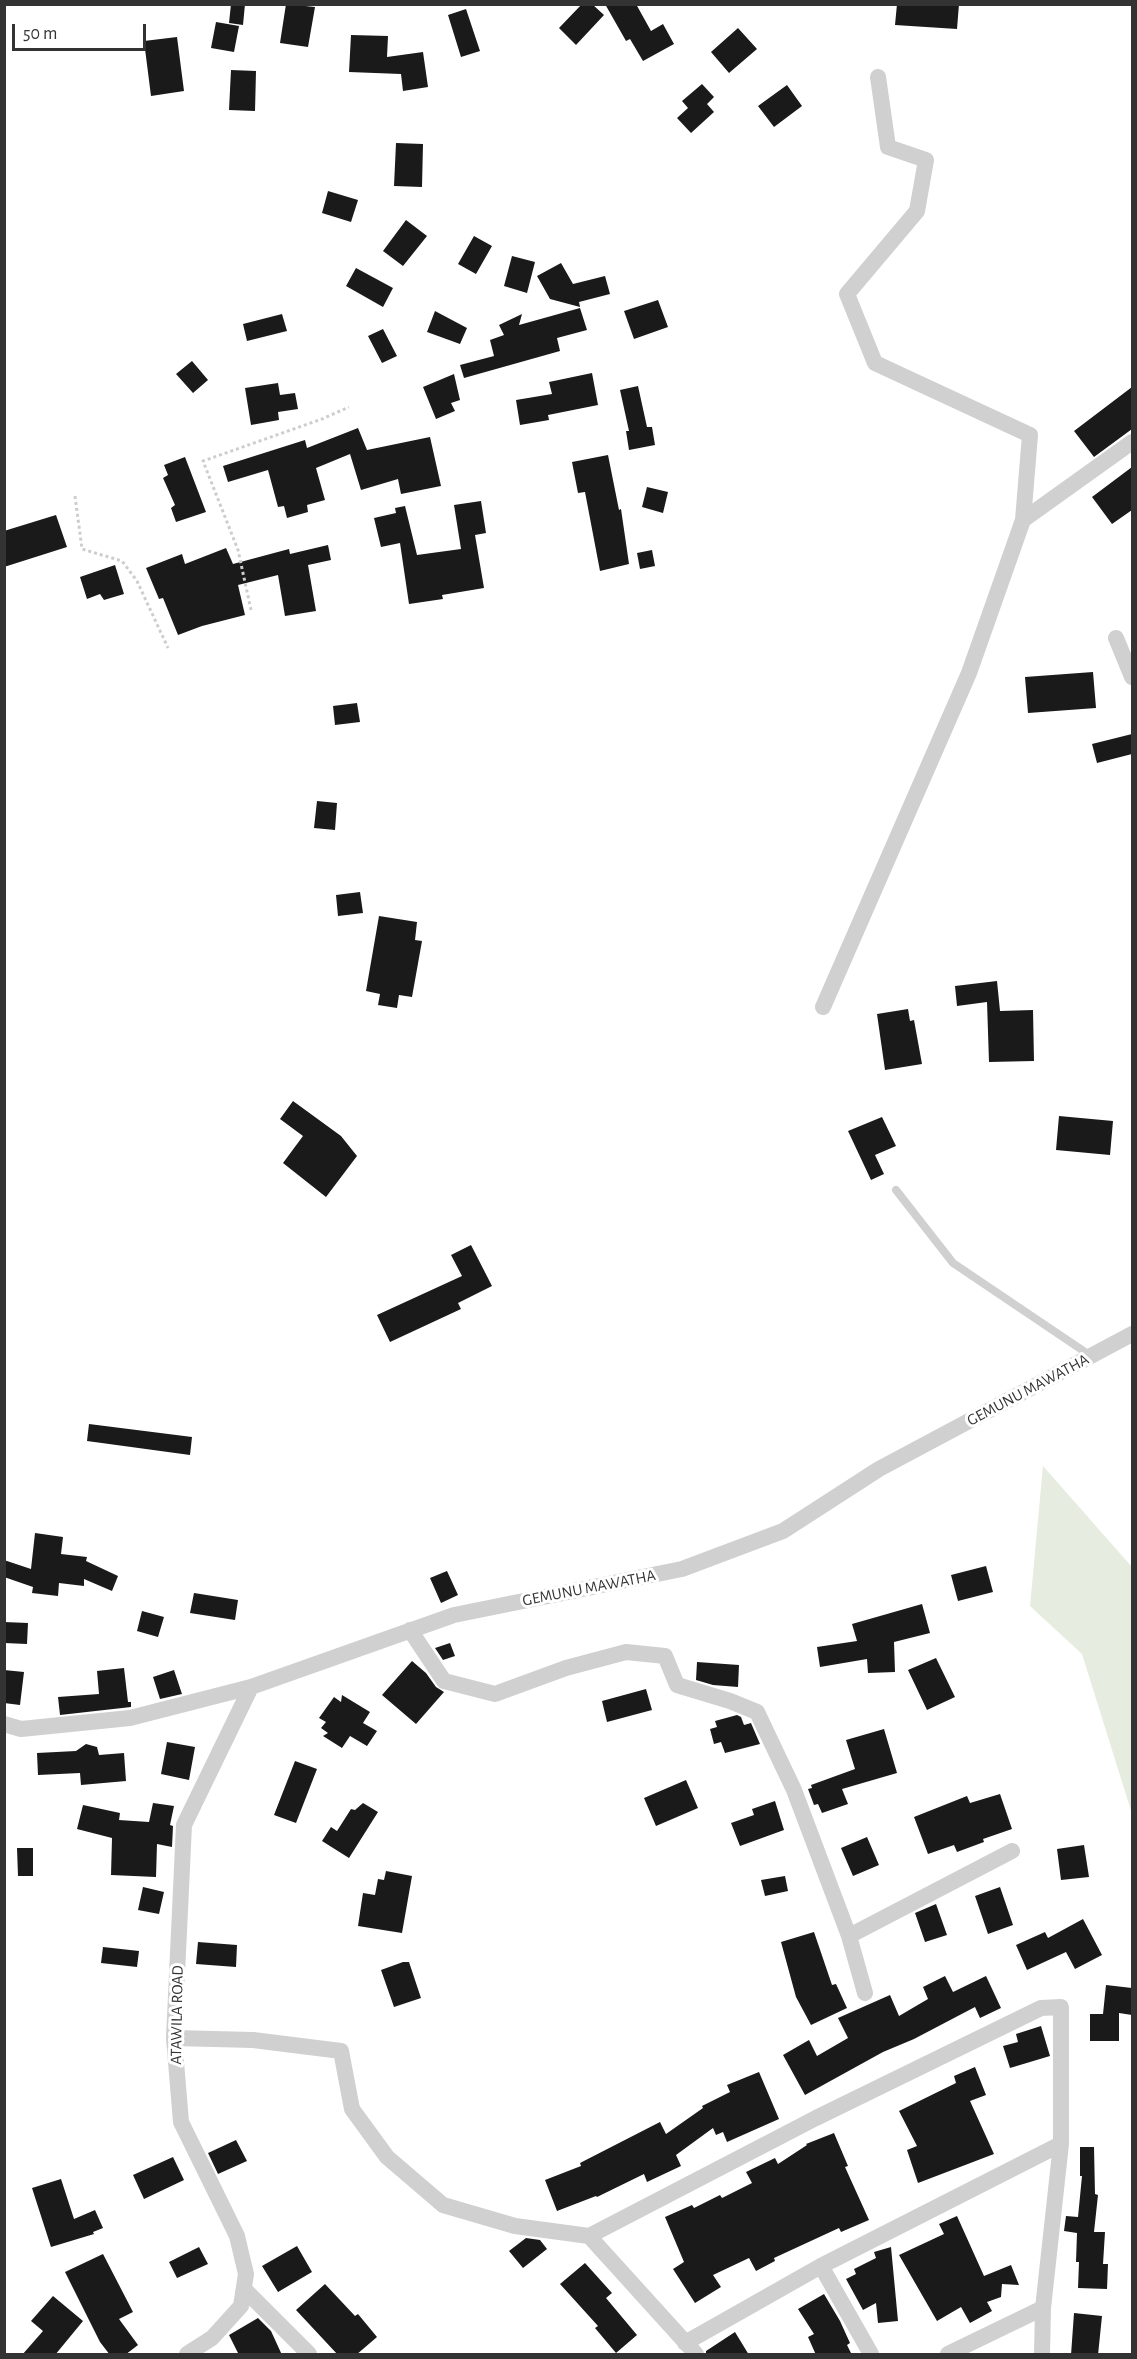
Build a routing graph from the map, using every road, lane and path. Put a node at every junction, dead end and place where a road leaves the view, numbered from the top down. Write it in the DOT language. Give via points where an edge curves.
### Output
graph roads {
  1 [pos="878,77"];
  2 [pos="349,407"];
  3 [pos="1132,442"];
  4 [pos="75,496"];
  5 [pos="1023,520"];
  6 [pos="251,610"];
  7 [pos="1116,638"];
  8 [pos="168,648"];
  9 [pos="1132,677"];
  10 [pos="823,1007"];
  11 [pos="896,1191"];
  12 [pos="1132,1334"];
  13 [pos="1091,1356"];
  14 [pos="410,1630"];
  15 [pos="251,1687"];
  16 [pos="4,1724"];
  17 [pos="1012,1851"];
  18 [pos="849,1936"];
  19 [pos="865,1993"];
  20 [pos="174,2038"];
  21 [pos="1061,2144"];
  22 [pos="589,2236"];
  23 [pos="821,2266"];
  24 [pos="244,2289"];
  25 [pos="1043,2308"];
  26 [pos="690,2349"];
  27 [pos="187,2355"];
  28 [pos="309,2355"];
  29 [pos="871,2355"];
  30 [pos="948,2355"];
  31 [pos="1042,2355"];
  1 -- 5 [label="street" via="888,147 926,160 917,211 847,294 875,363 1030,435"];
  2 -- 6 [label="path" via="203,461 238,550"];
  3 -- 5 [label="street"];
  4 -- 8 [label="path" via="82,549 122,561 137,581"];
  5 -- 10 [label="street" via="969,673"];
  7 -- 9 [label="street"];
  11 -- 13 [label="lane" via="953,1263"];
  12 -- 13 [label="street, GEMUNU MAWATHA"];
  13 -- 14 [label="street, GEMUNU MAWATHA" via="879,1469 783,1531 682,1569 454,1615"];
  14 -- 15 [label="street, GEMUNU MAWATHA"];
  14 -- 18 [label="street" via="444,1681 495,1694 566,1668 626,1652 665,1656 677,1685 757,1712 794,1790"];
  15 -- 16 [label="street, GEMUNU MAWATHA" via="130,1718 21,1729"];
  15 -- 20 [label="street, ATAWILA ROAD" via="184,1826"];
  17 -- 18 [label="street"];
  18 -- 19 [label="street"];
  20 -- 22 [label="street" via="253,2040 340,2051 352,2109 387,2157 443,2205 515,2226"];
  20 -- 24 [label="street, ATAWILA ROAD" via="181,2122 237,2236 246,2274"];
  21 -- 22 [label="street" via="1061,2007 1041,2008 816,2118"];
  21 -- 23 [label="street"];
  21 -- 25 [label="street"];
  22 -- 26 [label="street"];
  23 -- 26 [label="street"];
  23 -- 29 [label="street"];
  24 -- 27 [label="street, ATAWILA ROAD" via="241,2306 212,2338"];
  24 -- 28 [label="street"];
  25 -- 30 [label="street"];
  25 -- 31 [label="street"];
}
